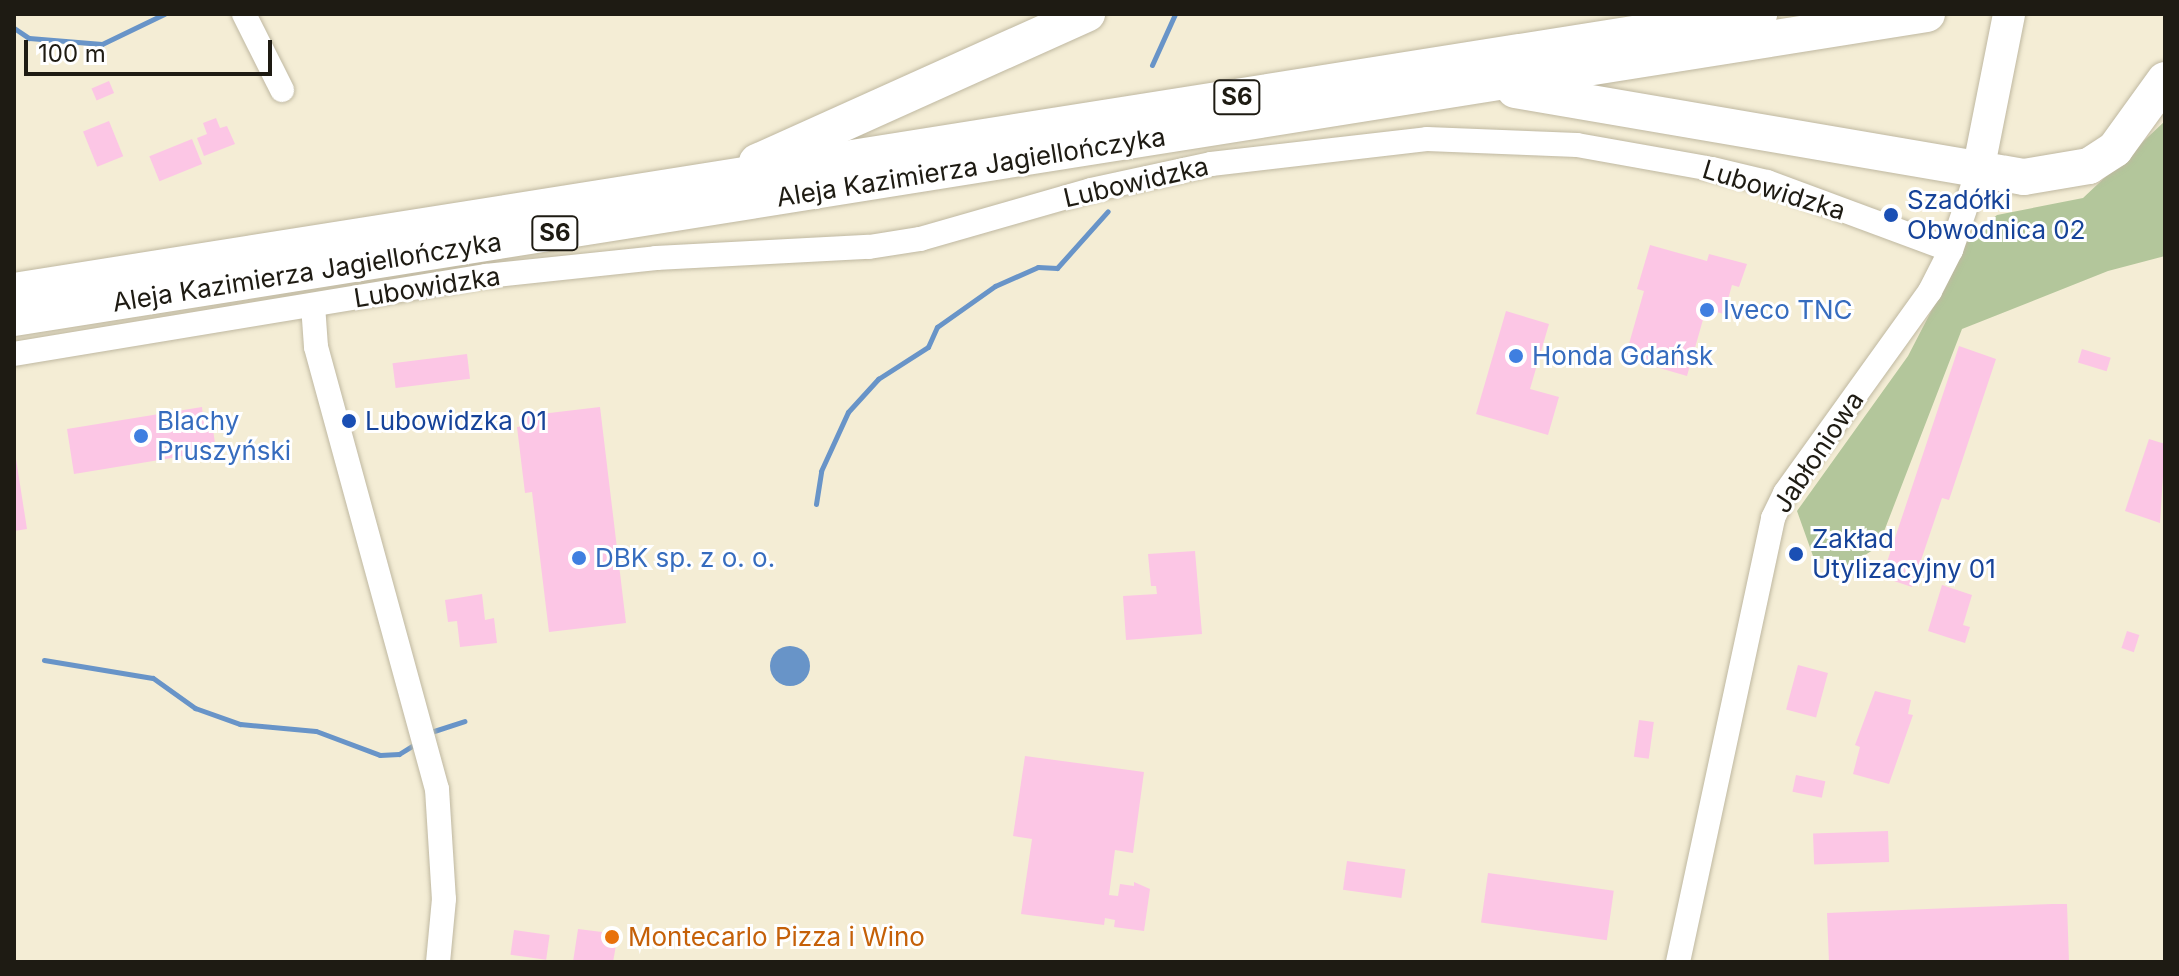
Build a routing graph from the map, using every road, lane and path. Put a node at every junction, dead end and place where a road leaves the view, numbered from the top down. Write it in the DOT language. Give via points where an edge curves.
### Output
graph roads {
  1 [pos="244,14"];
  2 [pos="1087,14"];
  3 [pos="1759,14"];
  4 [pos="1927,14"];
  5 [pos="2009,14"];
  6 [pos="2165,80"];
  7 [pos="1489,85"];
  8 [pos="282,90"];
  9 [pos="1978,171"];
  10 [pos="716,181"];
  11 [pos="1951,250"];
  12 [pos="14,291"];
  13 [pos="313,305"];
  14 [pos="14,318"];
  15 [pos="14,354"];
  16 [pos="438,962"];
  17 [pos="1678,962"];
  1 -- 8 [label="street"];
  2 -- 10 [label="highway"];
  3 -- 10 [label="highway, Aleja Kazimierza Jagiellończyka / S6"];
  4 -- 7 [label="highway, Aleja Kazimierza Jagiellończyka / S6"];
  5 -- 9 [label="main road, Jabłoniowa"];
  6 -- 9 [label="highway" via="2133,130 2089,166 2024,177"];
  7 -- 9 [label="highway"];
  7 -- 14 [label="highway, Aleja Kazimierza Jagiellończyka / S6"];
  9 -- 11 [label="street, Jabłoniowa"];
  10 -- 12 [label="highway, Aleja Kazimierza Jagiellończyka / S6"];
  11 -- 13 [label="street, Lubowidzka" via="1767,182 1712,169 1577,145 1427,139 1211,164 1091,190 920,239 869,247 656,258 486,276"];
  11 -- 17 [label="street, Jabłoniowa" via="1919,310 1785,493 1773,518"];
  13 -- 15 [label="street, Lubowidzka"];
  13 -- 16 [label="street" via="316,347 437,789 444,899"];
}
